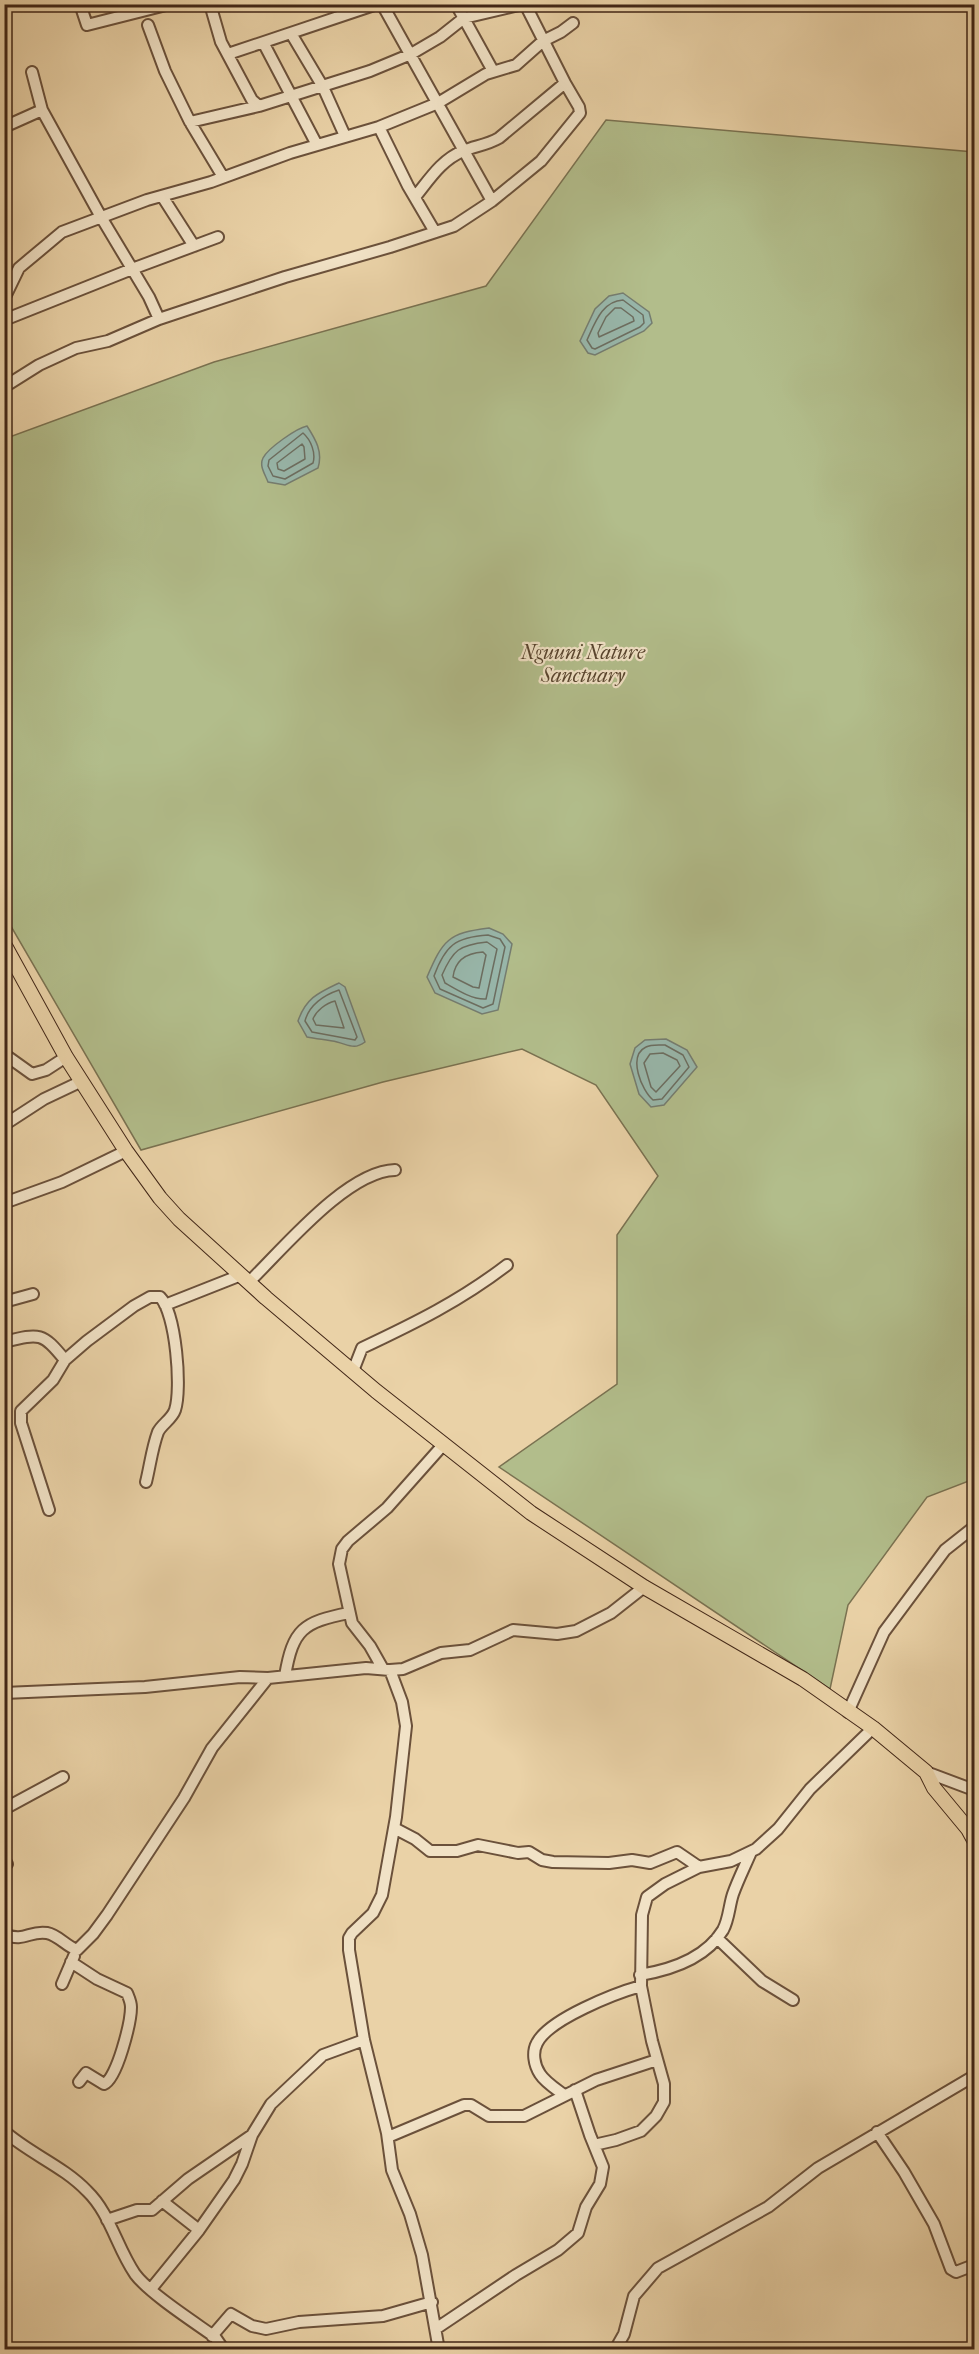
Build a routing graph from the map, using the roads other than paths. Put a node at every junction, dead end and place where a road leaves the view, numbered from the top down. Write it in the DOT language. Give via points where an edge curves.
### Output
graph roads {
  1 [pos="80,4"];
  2 [pos="171,4"];
  3 [pos="210,4"];
  4 [pos="377,4"];
  5 [pos="382,4"];
  6 [pos="456,4"];
  7 [pos="524,4"];
  8 [pos="464,18"];
  9 [pos="573,23"];
  10 [pos="148,25"];
  11 [pos="292,35"];
  12 [pos="543,41"];
  13 [pos="264,44"];
  14 [pos="228,54"];
  15 [pos="411,54"];
  16 [pos="493,71"];
  17 [pos="32,72"];
  18 [pos="565,83"];
  19 [pos="323,87"];
  20 [pos="293,96"];
  21 [pos="438,103"];
  22 [pos="259,106"];
  23 [pos="42,110"];
  24 [pos="190,122"];
  25 [pos="4,127"];
  26 [pos="379,127"];
  27 [pos="345,136"];
  28 [pos="317,145"];
  29 [pos="464,151"];
  30 [pos="223,177"];
  31 [pos="162,196"];
  32 [pos="415,197"];
  33 [pos="492,201"];
  34 [pos="101,217"];
  35 [pos="435,232"];
  36 [pos="218,237"];
  37 [pos="194,246"];
  38 [pos="132,269"];
  39 [pos="4,298"];
  40 [pos="159,319"];
  41 [pos="4,320"];
  42 [pos="4,387"];
  43 [pos="4,944"];
  44 [pos="4,1054"];
  45 [pos="66,1057"];
  46 [pos="82,1081"];
  47 [pos="4,1125"];
  48 [pos="126,1151"];
  49 [pos="395,1170"];
  50 [pos="4,1203"];
  51 [pos="507,1265"];
  52 [pos="245,1279"];
  53 [pos="33,1294"];
  54 [pos="4,1302"];
  55 [pos="165,1305"];
  56 [pos="4,1342"];
  57 [pos="65,1360"];
  58 [pos="353,1371"];
  59 [pos="443,1445"];
  60 [pos="146,1482"];
  61 [pos="49,1510"];
  62 [pos="975,1527"];
  63 [pos="644,1587"];
  64 [pos="349,1613"];
  65 [pos="386,1670"];
  66 [pos="285,1676"];
  67 [pos="268,1678"];
  68 [pos="4,1693"];
  69 [pos="848,1712"];
  70 [pos="873,1728"];
  71 [pos="926,1772"];
  72 [pos="63,1777"];
  73 [pos="975,1790"];
  74 [pos="4,1809"];
  75 [pos="394,1828"];
  76 [pos="975,1840"];
  77 [pos="751,1852"];
  78 [pos="699,1867"];
  79 [pos="4,1934"];
  80 [pos="717,1938"];
  81 [pos="77,1950"];
  82 [pos="71,1962"];
  83 [pos="640,1981"];
  84 [pos="62,1984"];
  85 [pos="793,2000"];
  86 [pos="364,2040"];
  87 [pos="657,2060"];
  88 [pos="975,2076"];
  89 [pos="79,2082"];
  90 [pos="575,2090"];
  91 [pos="564,2095"];
  92 [pos="4,2131"];
  93 [pos="877,2132"];
  94 [pos="252,2135"];
  95 [pos="388,2137"];
  96 [pos="594,2145"];
  97 [pos="162,2201"];
  98 [pos="107,2220"];
  99 [pos="199,2230"];
  100 [pos="975,2265"];
  101 [pos="151,2289"];
  102 [pos="432,2302"];
  103 [pos="436,2328"];
  104 [pos="213,2336"];
  105 [pos="224,2349"];
  106 [pos="439,2349"];
  107 [pos="615,2349"];
  1 -- 2 [label="street" via="87,25"];
  3 -- 14 [label="street"];
  4 -- 11 [label="street"];
  5 -- 15 [label="street"];
  6 -- 8 [label="street"];
  7 -- 8 [label="street"];
  7 -- 12 [label="street"];
  8 -- 15 [label="street"];
  8 -- 16 [label="street"];
  9 -- 12 [label="street"];
  10 -- 24 [label="street"];
  11 -- 13 [label="street"];
  11 -- 19 [label="street"];
  12 -- 16 [label="street" via="516,65"];
  12 -- 18 [label="street"];
  13 -- 14 [label="street"];
  13 -- 20 [label="street"];
  14 -- 22 [label="street"];
  15 -- 19 [label="street"];
  15 -- 21 [label="street"];
  16 -- 21 [label="street"];
  17 -- 23 [label="street"];
  18 -- 29 [label="street" via="499,138"];
  18 -- 33 [label="street" via="580,113 541,162"];
  19 -- 20 [label="street"];
  19 -- 27 [label="street"];
  20 -- 22 [label="street"];
  20 -- 28 [label="street"];
  21 -- 26 [label="street"];
  21 -- 29 [label="street"];
  22 -- 24 [label="street"];
  23 -- 25 [label="street"];
  23 -- 34 [label="street"];
  24 -- 30 [label="street"];
  26 -- 27 [label="street"];
  26 -- 32 [label="street"];
  27 -- 28 [label="street"];
  28 -- 30 [label="street"];
  29 -- 32 [label="street" via="440,166"];
  29 -- 33 [label="street"];
  30 -- 31 [label="street"];
  31 -- 34 [label="street"];
  31 -- 37 [label="street"];
  32 -- 35 [label="street"];
  33 -- 35 [label="street" via="454,226"];
  34 -- 38 [label="street"];
  34 -- 39 [label="street" via="55,237 19,268"];
  35 -- 40 [label="street"];
  36 -- 37 [label="street"];
  37 -- 38 [label="street"];
  38 -- 40 [label="street"];
  38 -- 41 [label="street"];
  40 -- 42 [label="street" via="108,341 57,356"];
  43 -- 45 [label="main road"];
  44 -- 45 [label="street" via="32,1074"];
  45 -- 46 [label="main road"];
  46 -- 47 [label="street"];
  46 -- 48 [label="main road"];
  48 -- 50 [label="street" via="62,1182"];
  48 -- 52 [label="main road" via="168,1208"];
  49 -- 52 [label="street" via="369,1175 351,1186"];
  51 -- 58 [label="street" via="447,1307 362,1348"];
  52 -- 55 [label="street"];
  52 -- 58 [label="main road"];
  53 -- 54 [label="street"];
  55 -- 57 [label="street" via="155,1296 134,1306"];
  55 -- 60 [label="street" via="179,1378 174,1412 159,1430"];
  56 -- 57 [label="street" via="38,1336 50,1342"];
  57 -- 61 [label="street" via="20,1418"];
  58 -- 59 [label="main road"];
  59 -- 63 [label="main road" via="531,1513"];
  59 -- 64 [label="street" via="387,1508 342,1549 339,1564"];
  62 -- 69 [label="street" via="945,1550 884,1632"];
  63 -- 65 [label="street" via="619,1608 576,1631 557,1634 513,1630 470,1650 441,1653 414,1666"];
  63 -- 69 [label="main road" via="802,1679"];
  64 -- 65 [label="street"];
  64 -- 66 [label="street" via="305,1626 289,1654"];
  65 -- 66 [label="street" via="366,1668"];
  65 -- 75 [label="street" via="402,1702 406,1726"];
  66 -- 67 [label="street"];
  67 -- 68 [label="street"];
  67 -- 81 [label="street" via="212,1748 107,1915"];
  69 -- 70 [label="main road"];
  70 -- 71 [label="main road"];
  70 -- 77 [label="street" via="810,1790 774,1834"];
  71 -- 73 [label="street"];
  71 -- 76 [label="main road"];
  72 -- 74 [label="street"];
  75 -- 78 [label="street" via="434,1852 478,1845 529,1852 546,1862 650,1863 677,1852"];
  75 -- 86 [label="street" via="379,1902 349,1938"];
  77 -- 78 [label="street" via="731,1861"];
  77 -- 80 [label="street" via="738,1879 728,1919"];
  78 -- 83 [label="street" via="655,1890 645,1901"];
  79 -- 81 [label="street" via="20,1939 35,1933 51,1934"];
  80 -- 83 [label="street" via="682,1963"];
  80 -- 85 [label="street" via="762,1981"];
  81 -- 82 [label="street"];
  82 -- 84 [label="street"];
  82 -- 89 [label="street" via="127,1993 131,2003 121,2054 111,2079 104,2084 86,2073"];
  83 -- 87 [label="street"];
  83 -- 91 [label="street" via="595,2003 539,2039 534,2052 540,2074"];
  86 -- 94 [label="street" via="317,2059 271,2104"];
  86 -- 95 [label="street"];
  87 -- 90 [label="street"];
  87 -- 96 [label="street" via="665,2090 656,2116 641,2131"];
  88 -- 93 [label="street"];
  90 -- 91 [label="street"];
  90 -- 96 [label="street"];
  91 -- 95 [label="street" via="518,2117 484,2114 471,2104 456,2107"];
  92 -- 98 [label="street" via="74,2178"];
  93 -- 100 [label="street" via="934,2224 951,2269"];
  93 -- 107 [label="street" via="818,2168 768,2207 658,2268 636,2292 624,2334"];
  94 -- 97 [label="street"];
  94 -- 99 [label="street" via="234,2181"];
  95 -- 102 [label="street" via="392,2170 418,2238"];
  96 -- 103 [label="street" via="603,2177 586,2207 578,2233 558,2250"];
  97 -- 98 [label="street" via="150,2211 137,2210"];
  97 -- 99 [label="street"];
  98 -- 101 [label="street" via="137,2277"];
  99 -- 101 [label="street"];
  101 -- 104 [label="street"];
  102 -- 103 [label="street"];
  102 -- 104 [label="street" via="383,2316 299,2322 266,2329 231,2314"];
  103 -- 106 [label="street"];
  104 -- 105 [label="street"];
}
